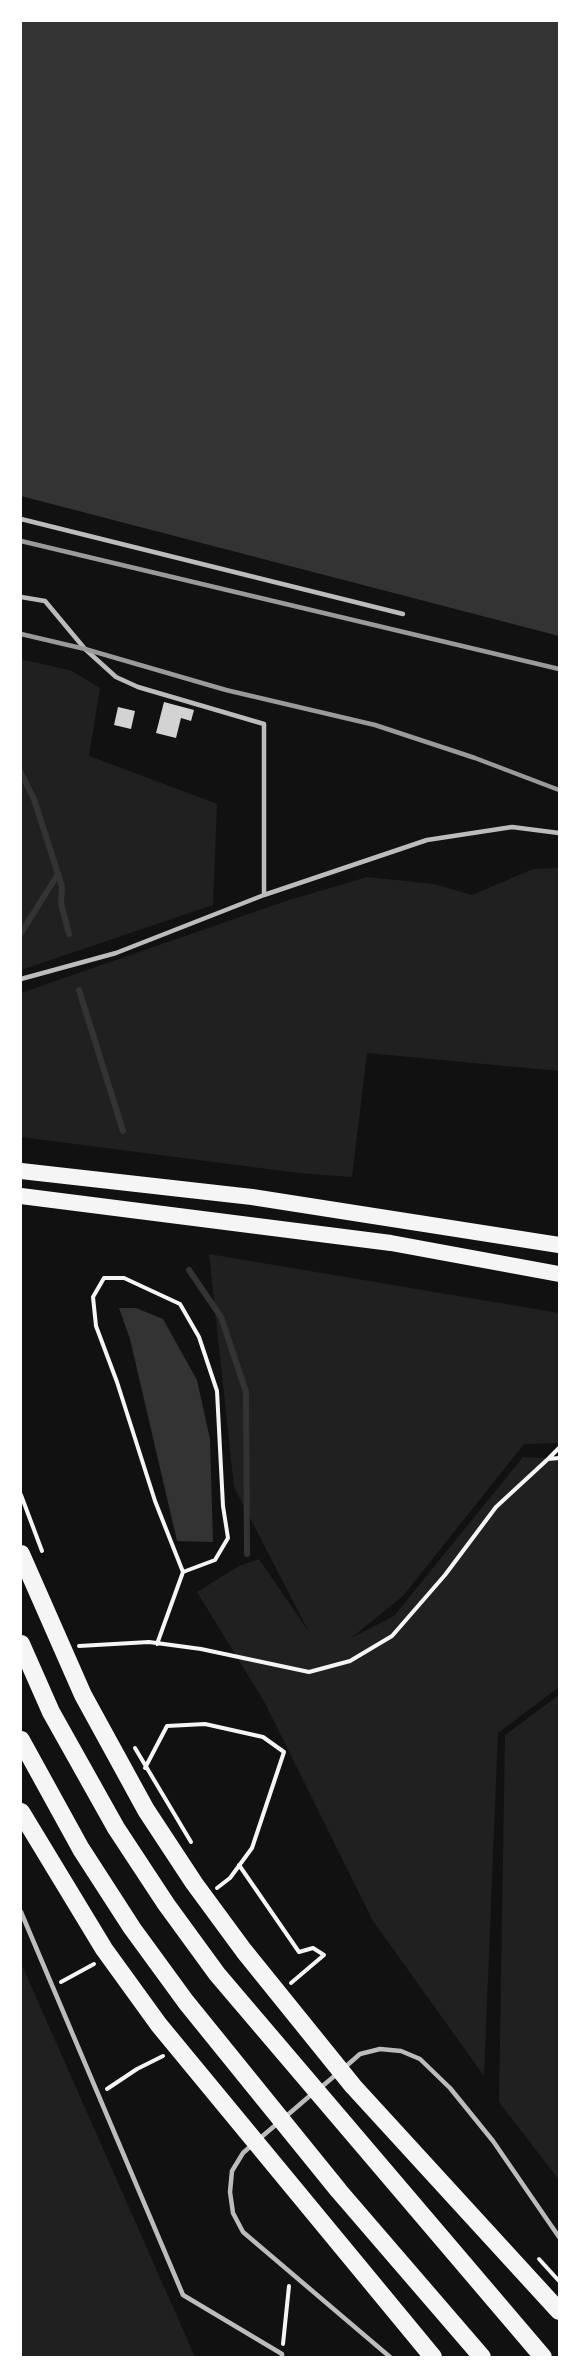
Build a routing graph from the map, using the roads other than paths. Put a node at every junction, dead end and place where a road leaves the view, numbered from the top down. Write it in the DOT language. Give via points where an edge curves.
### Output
graph roads {
  1 [pos="21,519"];
  2 [pos="21,597"];
  3 [pos="403,614"];
  4 [pos="559,832"];
  5 [pos="264,896"];
  6 [pos="21,979"];
  7 [pos="21,1171"];
  8 [pos="21,1196"];
  9 [pos="559,1245"];
  10 [pos="559,1274"];
  11 [pos="21,1554"];
  12 [pos="21,1644"];
  13 [pos="21,1740"];
  14 [pos="21,1812"];
  15 [pos="21,1912"];
  16 [pos="559,2236"];
  17 [pos="559,2311"];
  18 [pos="282,2355"];
  19 [pos="390,2357"];
  20 [pos="433,2357"];
  21 [pos="482,2357"];
  22 [pos="543,2357"];
  1 -- 3 [label="lane"];
  2 -- 5 [label="lane" via="45,601 116,677 264,724"];
  4 -- 5 [label="lane" via="512,827 427,840"];
  5 -- 6 [label="lane" via="116,953"];
  7 -- 9 [label="highway" via="252,1197"];
  8 -- 10 [label="highway" via="391,1243"];
  11 -- 17 [label="highway" via="82,1695 146,1810 244,1951 400,2139"];
  12 -- 22 [label="highway" via="51,1712 116,1828 217,1974"];
  13 -- 21 [label="highway" via="81,1849 186,2002 339,2191"];
  14 -- 20 [label="highway" via="104,1949 159,2025"];
  15 -- 18 [label="lane" via="183,2295"];
  16 -- 19 [label="lane" via="493,2141 436,2072 401,2051 380,2049 360,2054 243,2152 232,2171 230,2192 233,2213 243,2232"];
}
